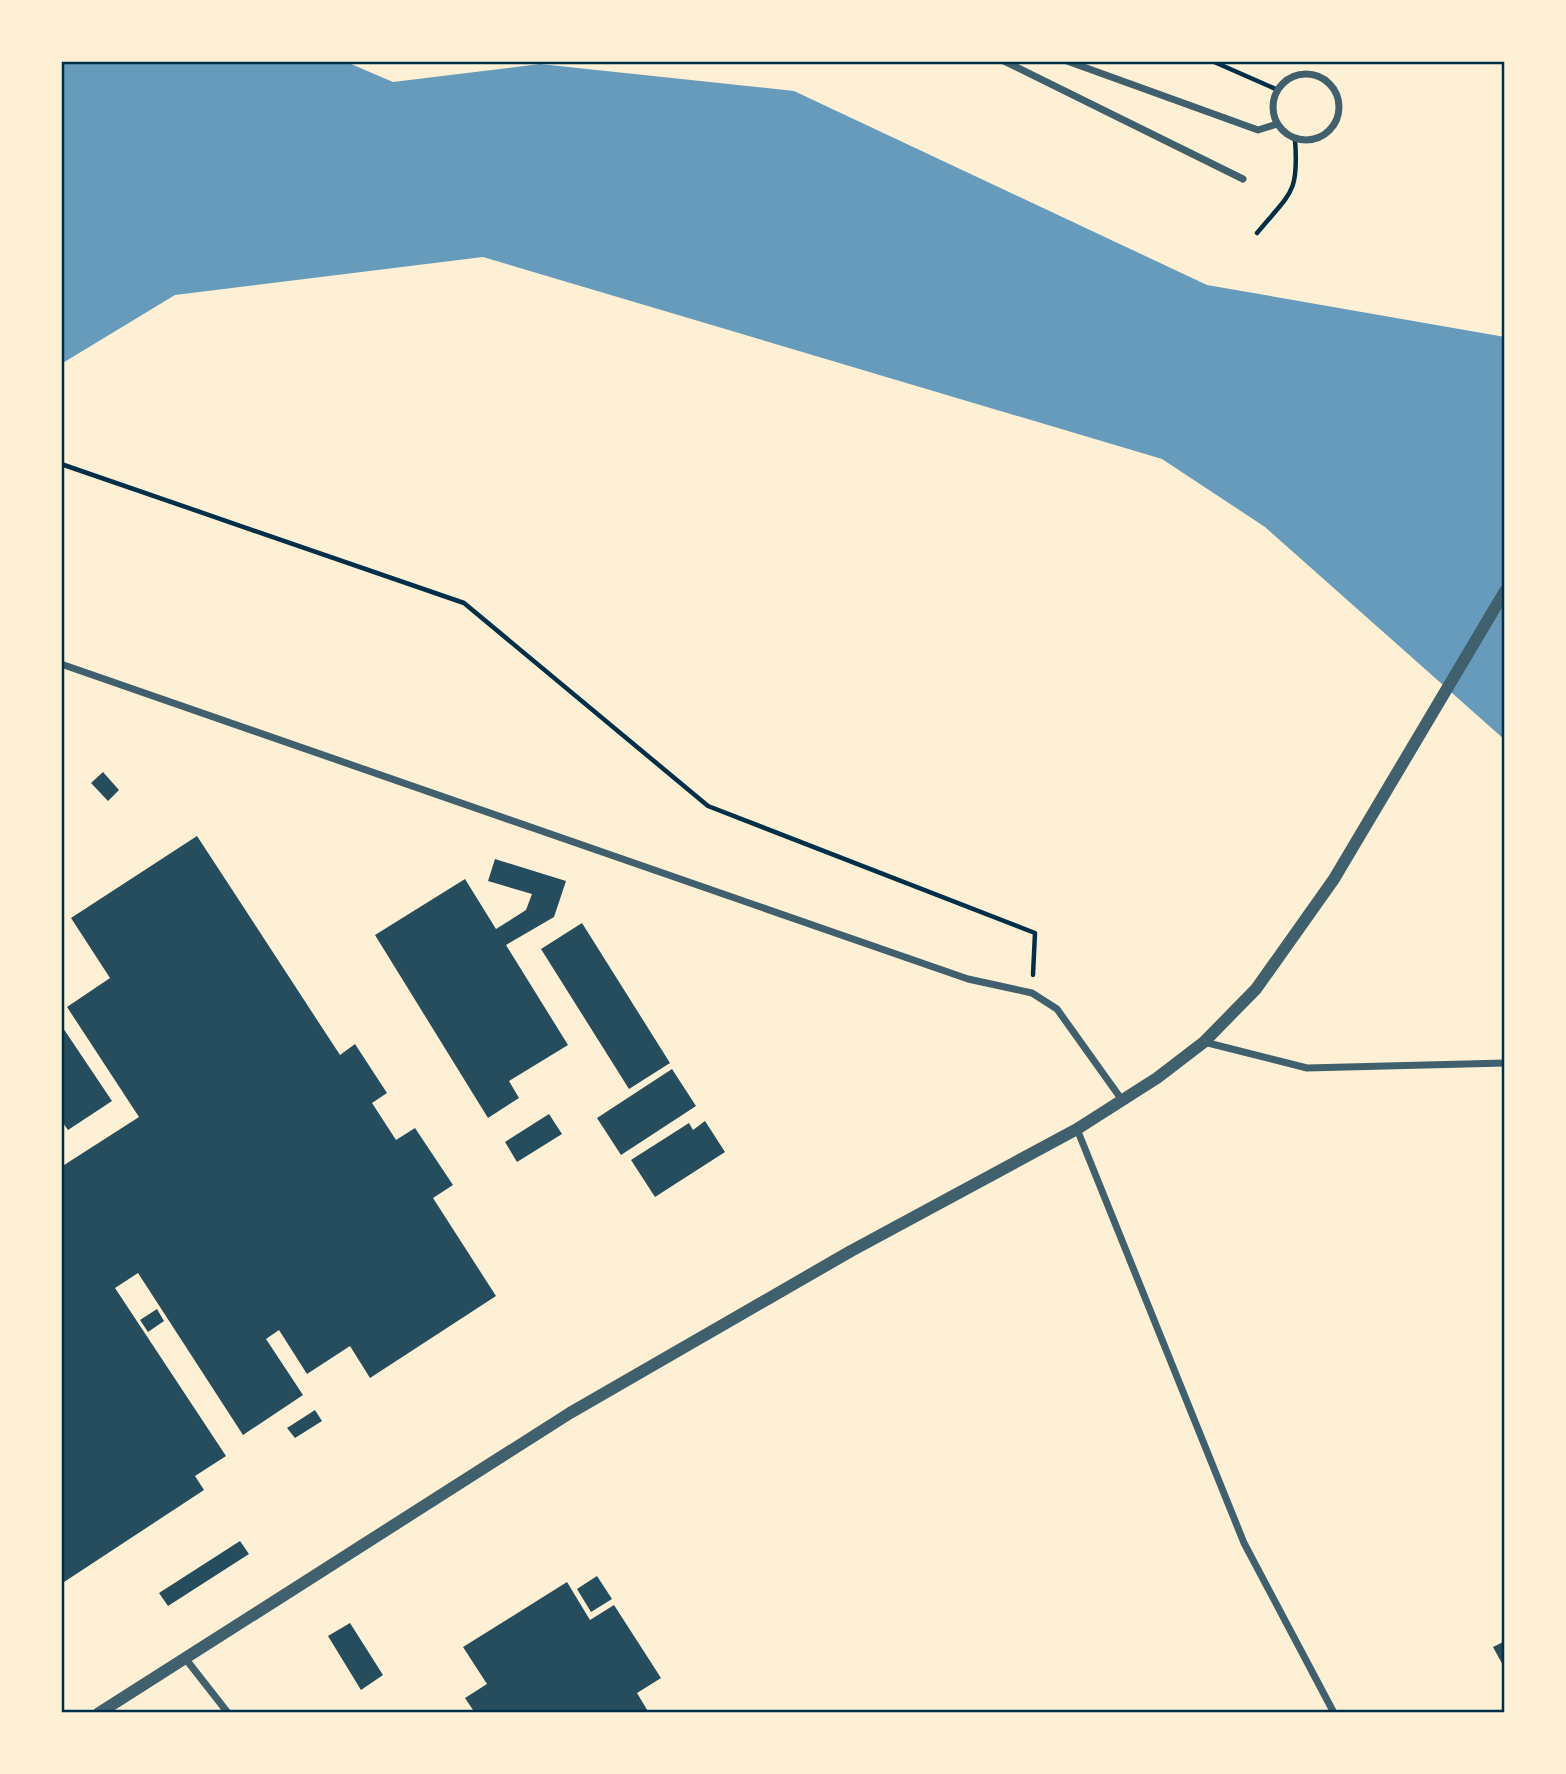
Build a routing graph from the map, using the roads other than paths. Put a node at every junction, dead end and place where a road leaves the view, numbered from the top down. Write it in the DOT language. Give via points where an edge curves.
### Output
graph roads {
  1 [pos="1004,61"];
  2 [pos="1067,61"];
  3 [pos="1277,124"];
  4 [pos="1243,179"];
  5 [pos="1505,591"];
  6 [pos="61,664"];
  7 [pos="1204,1042"];
  8 [pos="1505,1063"];
  9 [pos="1122,1100"];
  10 [pos="1077,1129"];
  11 [pos="185,1658"];
  12 [pos="99,1713"];
  13 [pos="228,1713"];
  14 [pos="1334,1713"];
  1 -- 4 [label="street"];
  2 -- 3 [label="street" via="1258,130"];
  3 -- 3 [label="street" via="1273,105 1278,90 1289,79 1308,74 1323,79 1337,94 1339,114 1328,133 1294,139"];
  5 -- 7 [label="street" via="1334,879 1256,989"];
  6 -- 9 [label="street" via="968,979 1032,993 1057,1009"];
  7 -- 8 [label="street" via="1307,1068"];
  7 -- 9 [label="street"];
  9 -- 10 [label="street"];
  10 -- 11 [label="street" via="851,1251 570,1413"];
  10 -- 14 [label="street" via="1244,1544"];
  11 -- 12 [label="street"];
  11 -- 13 [label="street"];
}
